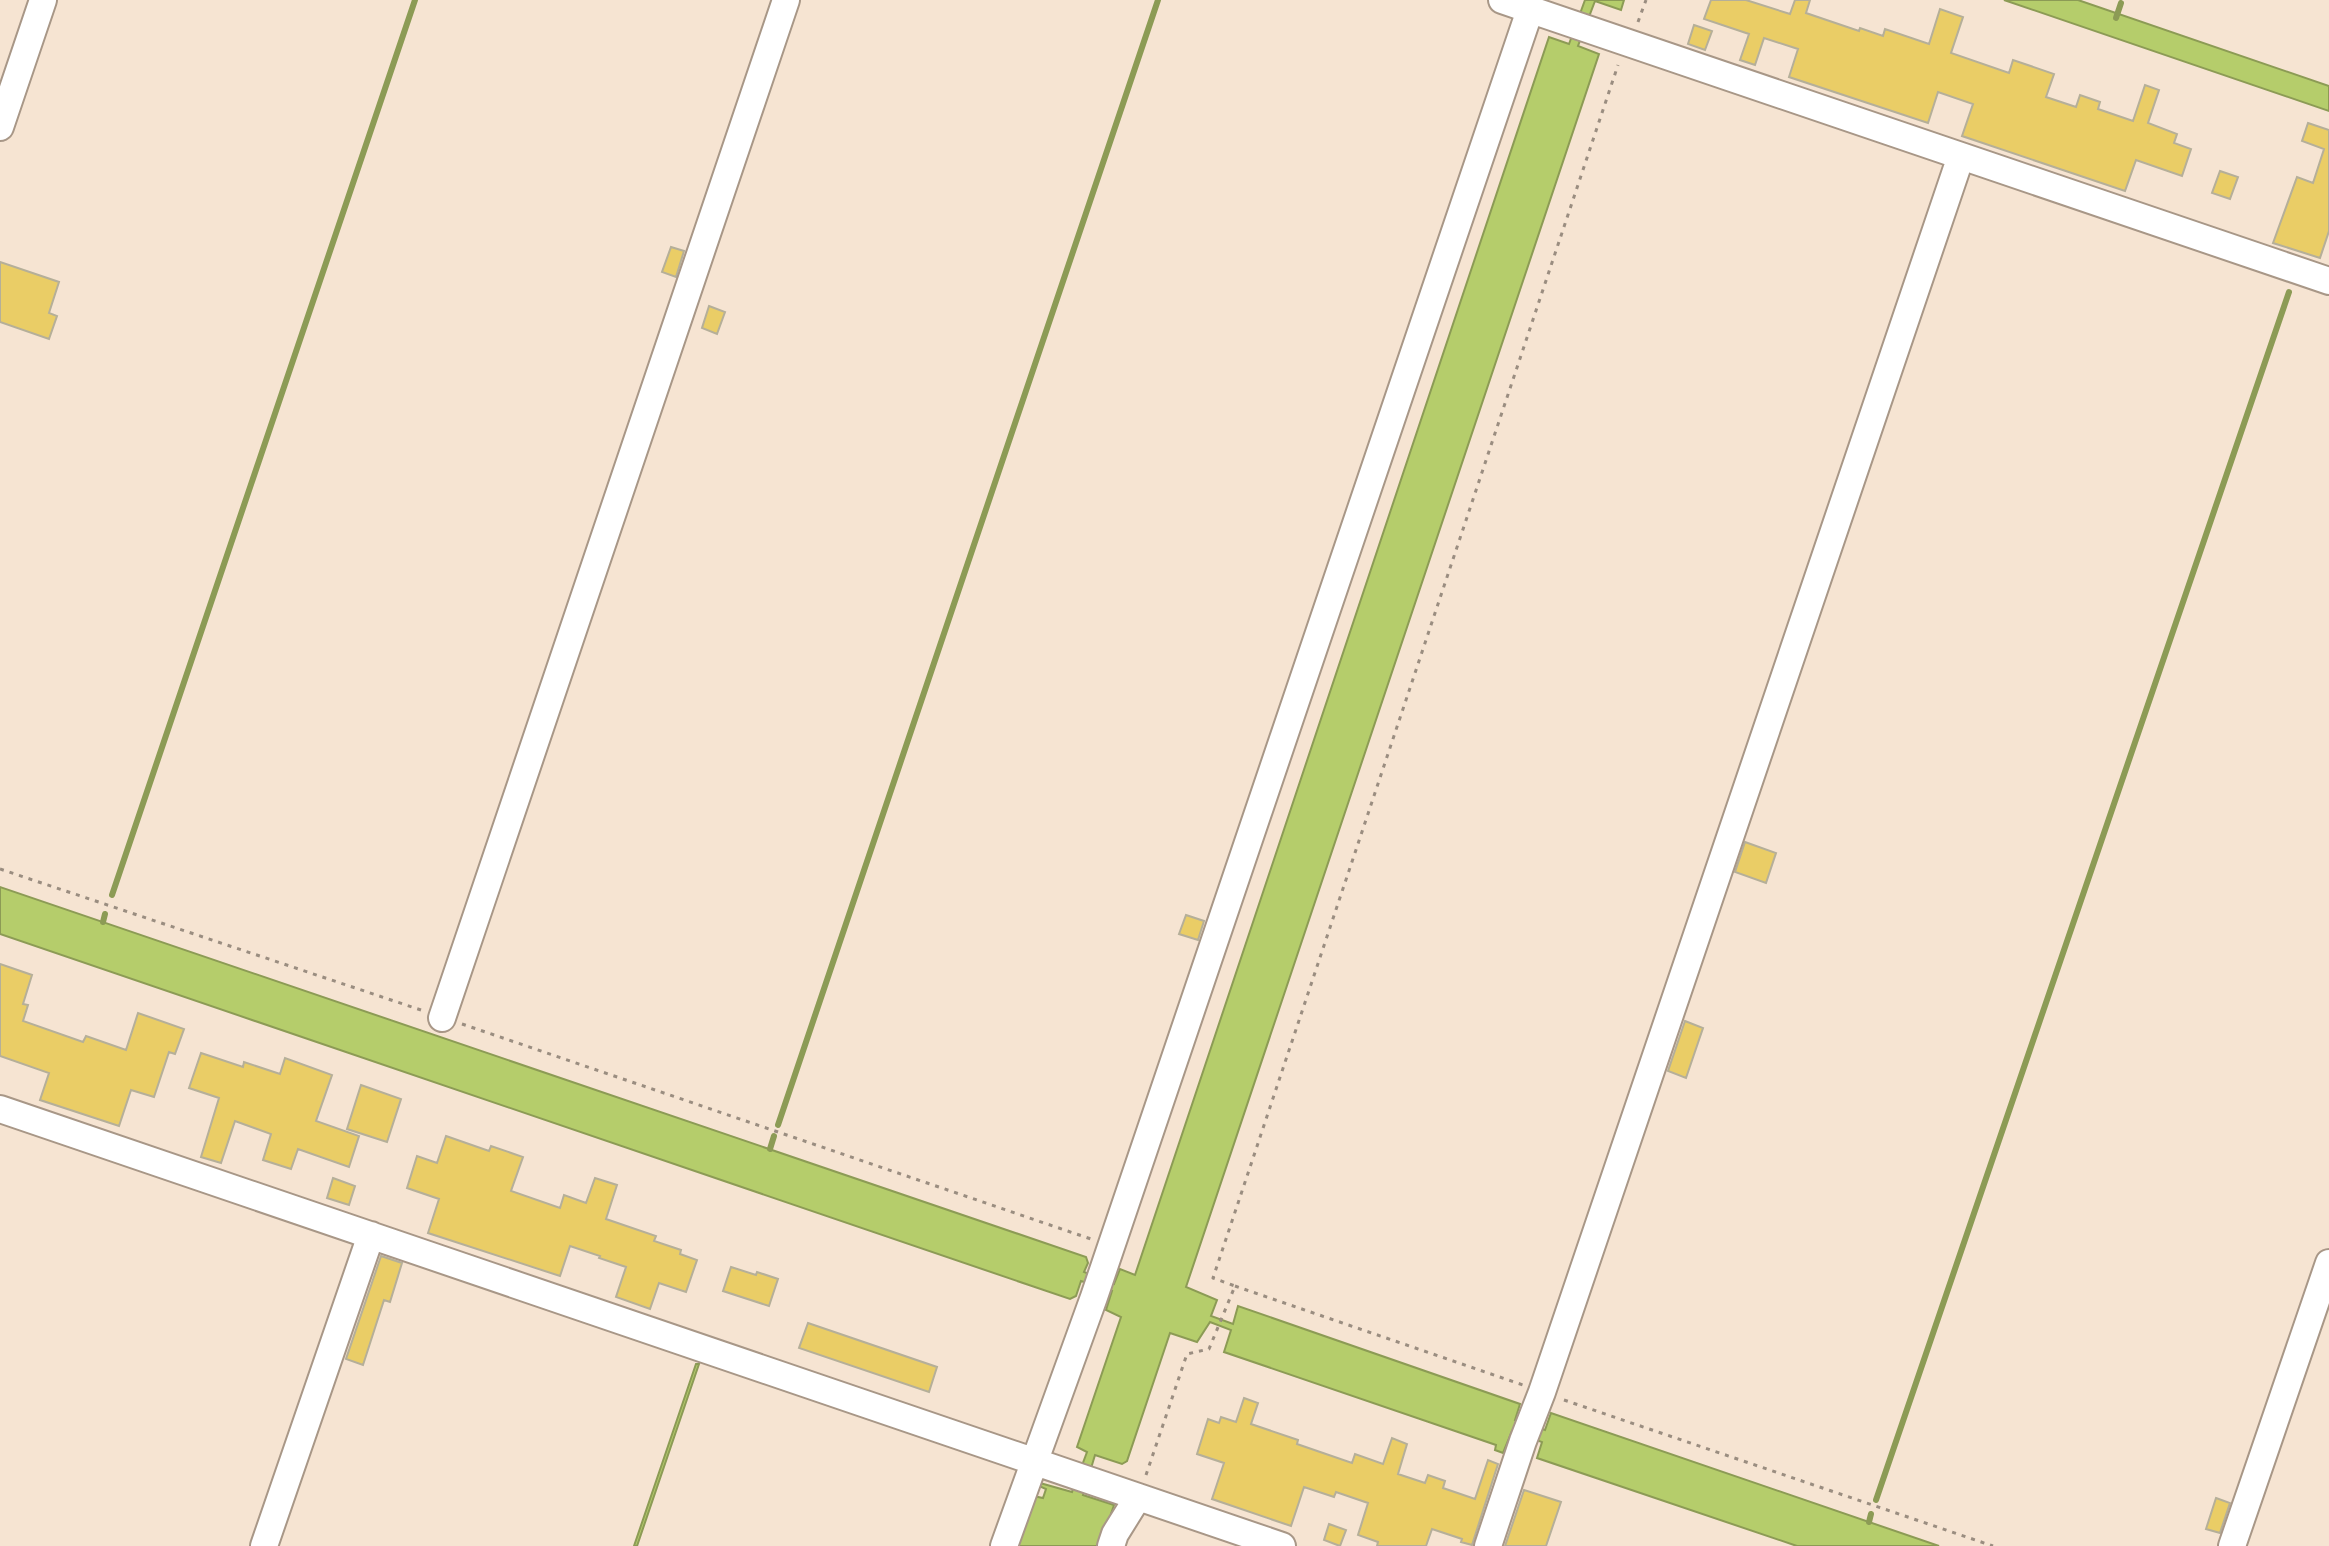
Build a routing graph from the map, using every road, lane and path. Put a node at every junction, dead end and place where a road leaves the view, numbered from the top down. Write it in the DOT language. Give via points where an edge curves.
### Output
graph roads {
  1 [pos="43,0"];
  2 [pos="786,0"];
  3 [pos="1502,0"];
  4 [pos="1530,10"];
  5 [pos="1626,42"];
  6 [pos="0,127"];
  7 [pos="1961,156"];
  8 [pos="2329,281"];
  9 [pos="0,869"];
  10 [pos="442,1018"];
  11 [pos="0,1109"];
  12 [pos="371,1235"];
  13 [pos="1107,1256"];
  14 [pos="2329,1263"];
  15 [pos="1235,1286"];
  16 [pos="1542,1392"];
  17 [pos="1033,1461"];
  18 [pos="1138,1497"];
  19 [pos="264,1546"];
  20 [pos="1004,1546"];
  21 [pos="1111,1546"];
  22 [pos="1282,1546"];
  23 [pos="1488,1546"];
  24 [pos="1993,1546"];
  25 [pos="2232,1546"];
  1 -- 6 [label="street"];
  2 -- 10 [label="street"];
  3 -- 4 [label="street"];
  4 -- 5 [label="street"];
  4 -- 13 [label="street"];
  5 -- 7 [label="street"];
  5 -- 15 [label="path" via="1213,1278"];
  7 -- 8 [label="street"];
  7 -- 16 [label="street"];
  9 -- 10 [label="path"];
  10 -- 13 [label="path"];
  11 -- 12 [label="street"];
  12 -- 17 [label="street"];
  12 -- 19 [label="street"];
  13 -- 17 [label="street"];
  14 -- 25 [label="street"];
  15 -- 16 [label="path"];
  15 -- 18 [label="path" via="1209,1349 1187,1354"];
  16 -- 23 [label="street"];
  16 -- 24 [label="path"];
  17 -- 18 [label="street"];
  17 -- 20 [label="street"];
  18 -- 21 [label="street"];
  18 -- 22 [label="street"];
}
